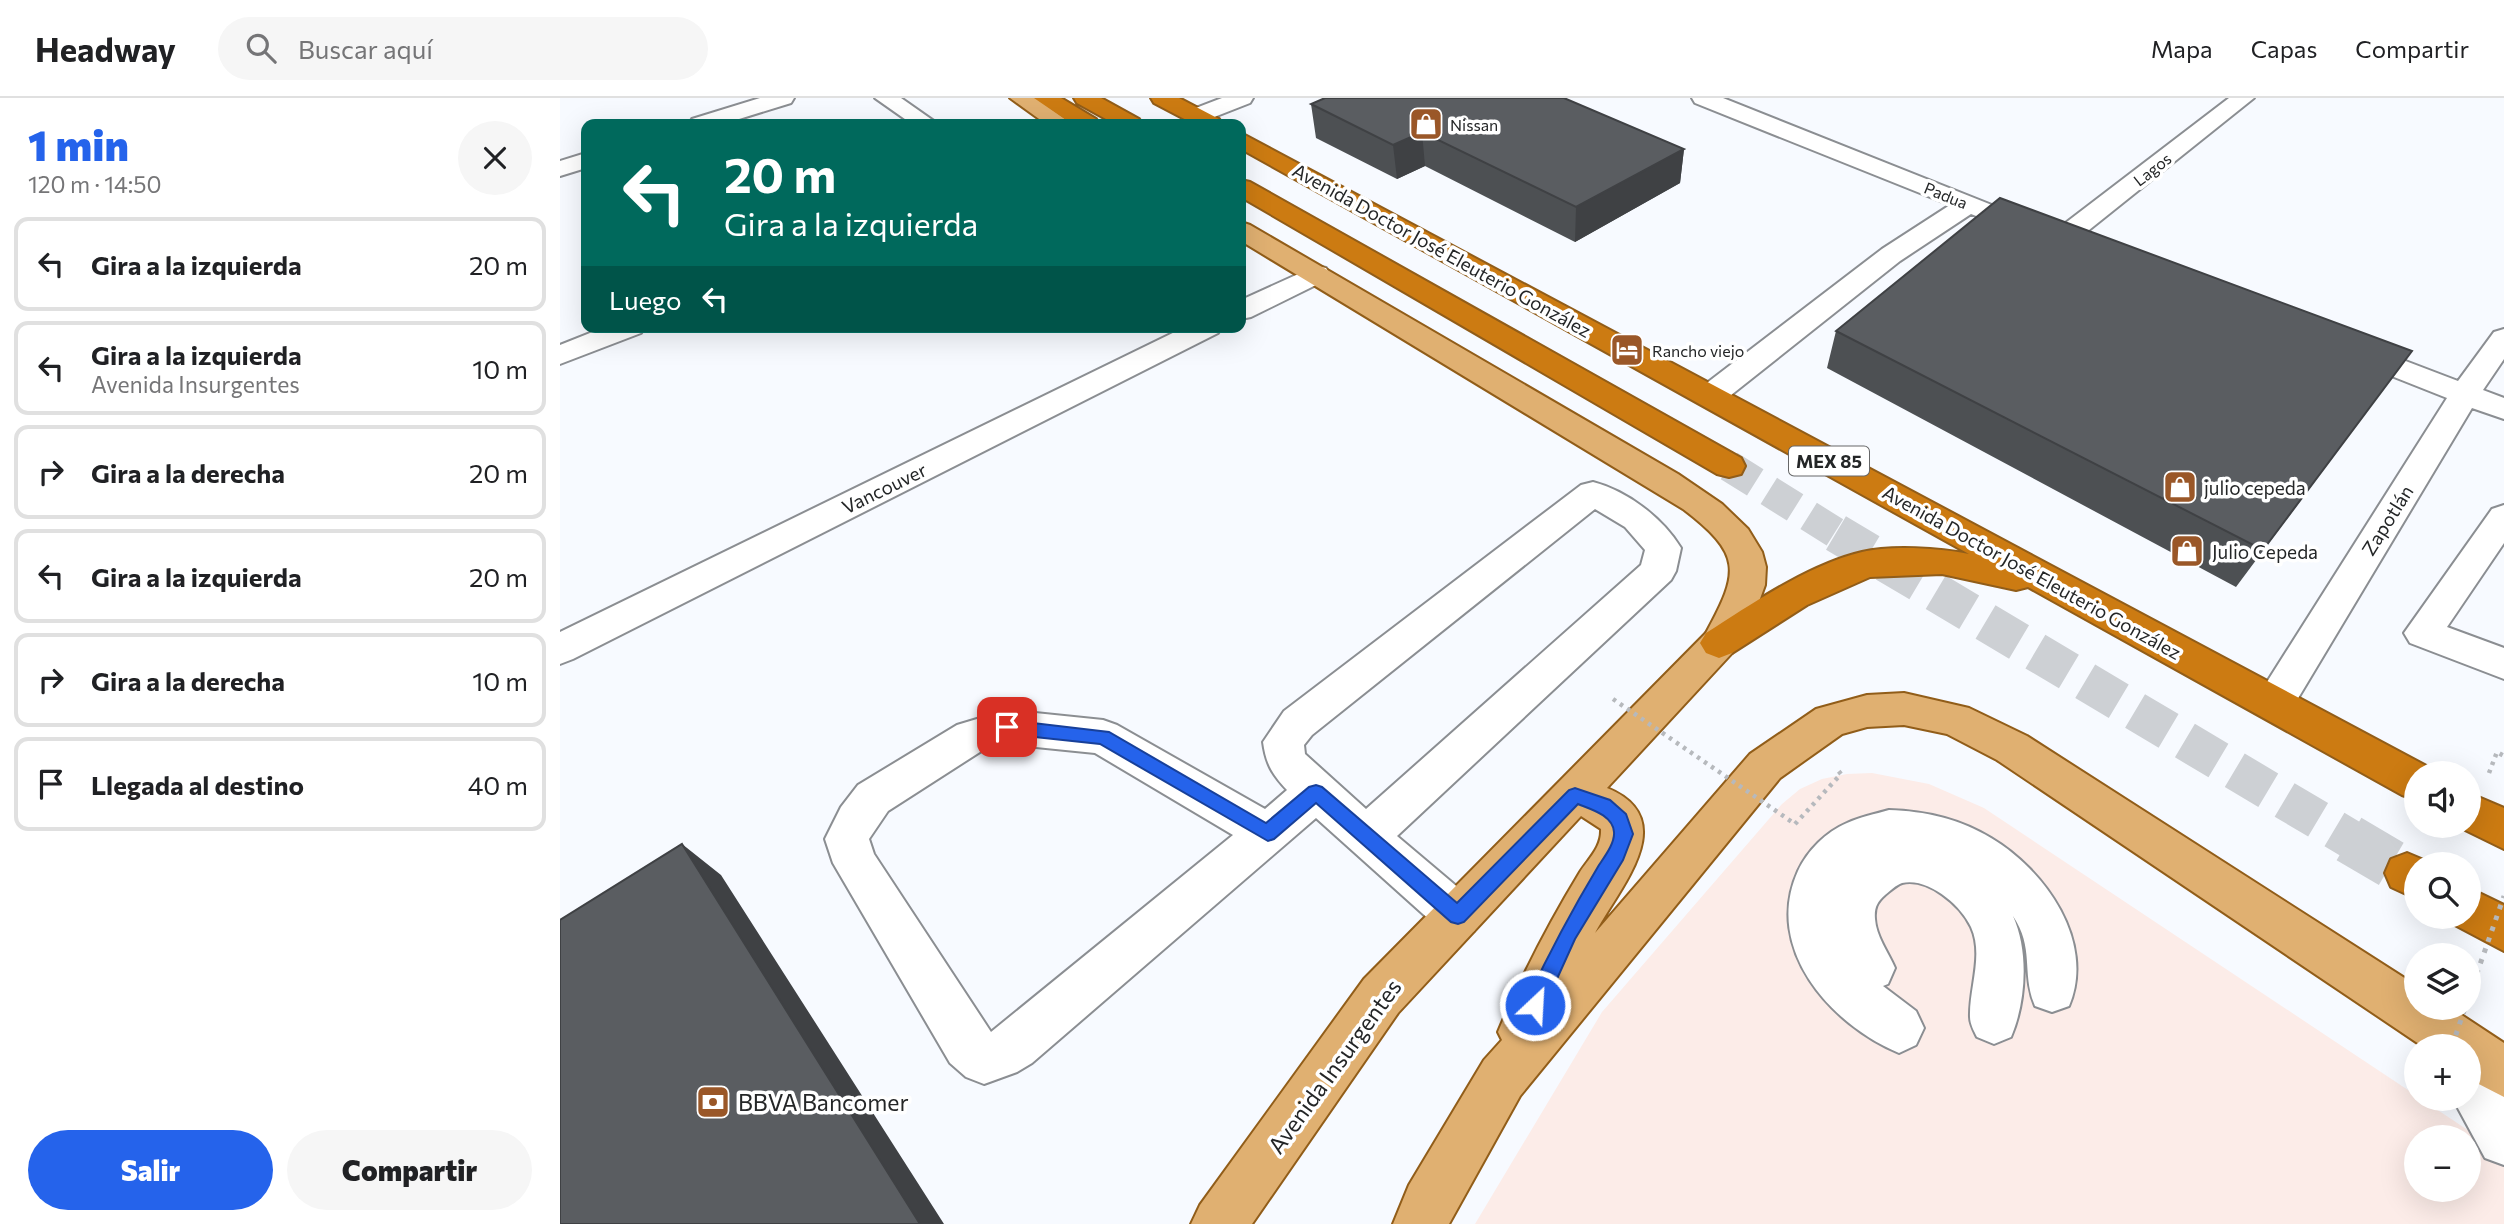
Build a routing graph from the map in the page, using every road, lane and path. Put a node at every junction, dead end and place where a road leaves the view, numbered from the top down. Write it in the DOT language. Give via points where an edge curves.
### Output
graph roads {
  1 [pos="783,98"];
  2 [pos="886,98"];
  3 [pos="1021,98"];
  4 [pos="1045,98"];
  5 [pos="1086,98"];
  6 [pos="1162,98"];
  7 [pos="1242,98"];
  8 [pos="1703,98"];
  9 [pos="2243,98"];
  10 [pos="716,119"];
  11 [pos="919,119"];
  12 [pos="1053,119"];
  13 [pos="1080,119"];
  14 [pos="1122,119"];
  15 [pos="1202,119"];
  16 [pos="1206,119"];
  17 [pos="1246,143"];
  18 [pos="581,162"];
  19 [pos="560,169"];
  20 [pos="1246,190"];
  21 [pos="1969,204"];
  22 [pos="1246,233"];
  23 [pos="2060,240"];
  24 [pos="2086,250"];
  25 [pos="1316,274"];
  26 [pos="1246,309"];
  27 [pos="616,333"];
  28 [pos="1196,333"];
  29 [pos="2504,338"];
  30 [pos="2321,339"];
  31 [pos="560,355"];
  32 [pos="2465,393"];
  33 [pos="1710,396"];
  34 [pos="2504,409"];
  35 [pos="1632,463"];
  36 [pos="1729,466"];
  37 [pos="1593,493"];
  38 [pos="2504,517"];
  39 [pos="2059,586"];
  40 [pos="1719,643"];
  41 [pos="560,649"];
  42 [pos="2504,664"];
  43 [pos="1613,699"];
  44 [pos="2274,704"];
  45 [pos="2497,752"];
  46 [pos="2504,756"];
  47 [pos="1841,774"];
  48 [pos="2404,775"];
  49 [pos="1316,792"];
  50 [pos="1575,795"];
  51 [pos="2481,818"];
  52 [pos="2504,830"];
  53 [pos="1268,833"];
  54 [pos="1366,837"];
  55 [pos="2504,896"];
  56 [pos="1458,916"];
  57 [pos="2481,916"];
  58 [pos="2504,929"];
  59 [pos="1871,968"];
  60 [pos="2052,989"];
  61 [pos="1994,1020"];
  62 [pos="1899,1028"];
  63 [pos="2459,1032"];
  64 [pos="2504,1072"];
  65 [pos="1502,1078"];
  66 [pos="2481,1099"];
  67 [pos="2504,1139"];
  68 [pos="1427,1217"];
  69 [pos="1219,1224"];
  1 -- 10 [label="street"];
  2 -- 11 [label="street"];
  3 -- 12 [label="main road"];
  4 -- 13 [label="highway"];
  5 -- 14 [label="highway"];
  6 -- 15 [label="highway"];
  7 -- 16 [label="street"];
  8 -- 21 [label="street, Padua"];
  9 -- 23 [label="street, Lagos"];
  17 -- 33 [label="highway, Avenida Doctor José Eleuterio González / MEX 85"];
  18 -- 19 [label="street"];
  20 -- 36 [label="highway"];
  21 -- 23 [label="street, Padua"];
  21 -- 33 [label="street" via="1891,255"];
  22 -- 25 [label="main road"];
  23 -- 24 [label="street, Padua"];
  25 -- 26 [label="street"];
  25 -- 35 [label="main road"];
  27 -- 31 [label="street"];
  28 -- 41 [label="street, Vancouver"];
  29 -- 32 [label="street, Zapotlán"];
  30 -- 32 [label="street"];
  32 -- 34 [label="street"];
  32 -- 44 [label="street, Zapotlán"];
  33 -- 39 [label="highway, Avenida Doctor José Eleuterio González / MEX 85"];
  35 -- 37 [label="street"];
  35 -- 40 [label="main road" via="1717,517 1737,538 1750,564 1747,587"];
  37 -- 49 [label="street" via="1298,723 1283,743 1286,761"];
  37 -- 54 [label="street" via="1637,519 1663,548 1658,571"];
  38 -- 42 [label="street" via="2423,634"];
  39 -- 40 [label="highway" via="1942,561 1865,564 1794,595"];
  39 -- 44 [label="highway, Avenida Doctor José Eleuterio González / MEX 85"];
  40 -- 50 [label="main road, Avenida Insurgentes"];
  43 -- 47 [label="path, bridge" via="1795,824"];
  44 -- 48 [label="highway, Avenida Doctor José Eleuterio González / MEX 85"];
  45 -- 46 [label="path"];
  49 -- 53 [label="street"];
  49 -- 54 [label="street"];
  50 -- 56 [label="main road, Avenida Insurgentes"];
  50 -- 65 [label="main road" via="1604,806 1620,819 1624,834 1569,932"];
  51 -- 52 [label="highway"];
  53 -- 53 [label="street" via="1041,1025 995,1058 984,1059 968,1045 855,863 847,839 873,799 971,737 1007,727 1103,737"];
  54 -- 56 [label="street"];
  55 -- 63 [label="path, bridge"];
  56 -- 69 [label="main road, Avenida Insurgentes" via="1381,996"];
  57 -- 58 [label="highway"];
  59 -- 61 [label="street" via="1857,946 1850,922 1863,883 1884,869 1909,863 1937,869 1967,887 1988,909 1999,941"];
  60 -- 62 [label="street" via="2052,953 2042,919 2019,885 1959,843 1923,830 1865,834 1821,870 1810,898 1811,937 1824,962 1840,979"];
  63 -- 64 [label="main road"];
  63 -- 65 [label="main road" via="2012,748 1955,720 1904,709 1867,711 1830,721 1765,766"];
  65 -- 68 [label="main road"];
  66 -- 67 [label="street"];
}
